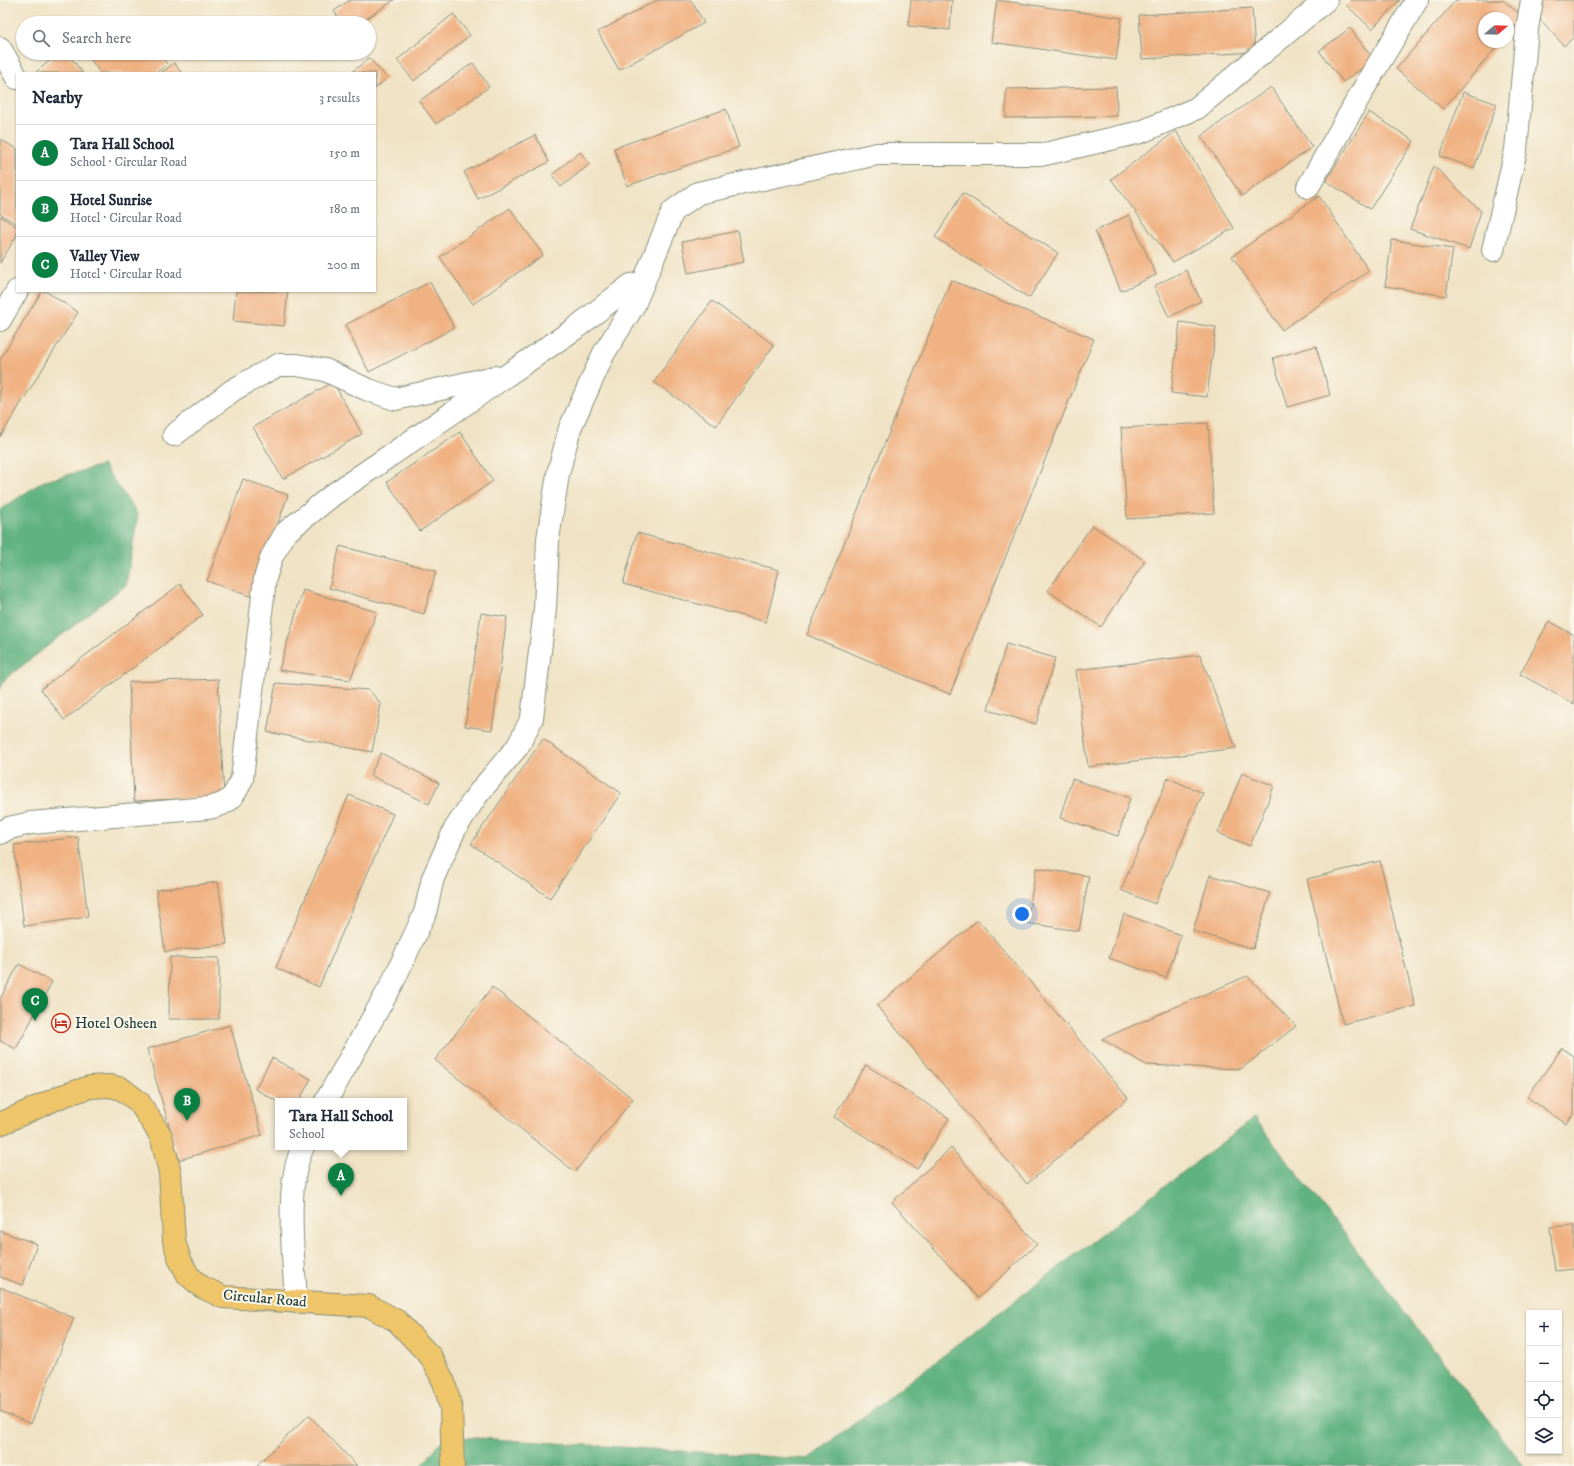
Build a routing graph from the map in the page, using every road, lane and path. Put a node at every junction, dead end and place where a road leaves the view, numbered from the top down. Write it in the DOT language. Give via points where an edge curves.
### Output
graph roads {
  1 [pos="1326,0"];
  2 [pos="1418,0"];
  3 [pos="1532,0"];
  4 [pos="0,48"];
  5 [pos="16,76"];
  6 [pos="1308,187"];
  7 [pos="1493,250"];
  8 [pos="642,284"];
  9 [pos="16,292"];
  10 [pos="0,320"];
  11 [pos="508,374"];
  12 [pos="174,435"];
  13 [pos="0,833"];
  14 [pos="328,1098"];
  15 [pos="0,1124"];
  16 [pos="301,1150"];
  17 [pos="296,1302"];
  18 [pos="453,1466"];
  1 -- 8 [label="street" via="1197,108 1141,132 1045,154 877,154 698,193 673,211"];
  2 -- 6 [label="street"];
  3 -- 7 [label="street" via="1516,150"];
  4 -- 5 [label="street"];
  8 -- 11 [label="street" via="631,285 573,330"];
  8 -- 14 [label="street" via="634,305 604,353 570,428 558,474 548,539 545,609 532,718 518,746 476,795 455,829 433,878 425,914 395,977"];
  9 -- 10 [label="street"];
  11 -- 12 [label="street" via="395,399 325,370 297,365 278,365 233,390"];
  11 -- 13 [label="street" via="334,494 286,532 272,556 265,578 242,779 235,796 224,805 208,808 31,823"];
  15 -- 17 [label="main road, Circular Road" via="62,1096 90,1087 110,1086 122,1089 139,1102 162,1136 170,1172 174,1241 188,1275 202,1287 223,1297"];
  16 -- 17 [label="street" via="297,1158 291,1211"];
  17 -- 18 [label="main road, Circular Road" via="369,1306 397,1321 431,1357 444,1382 451,1408"];
}
